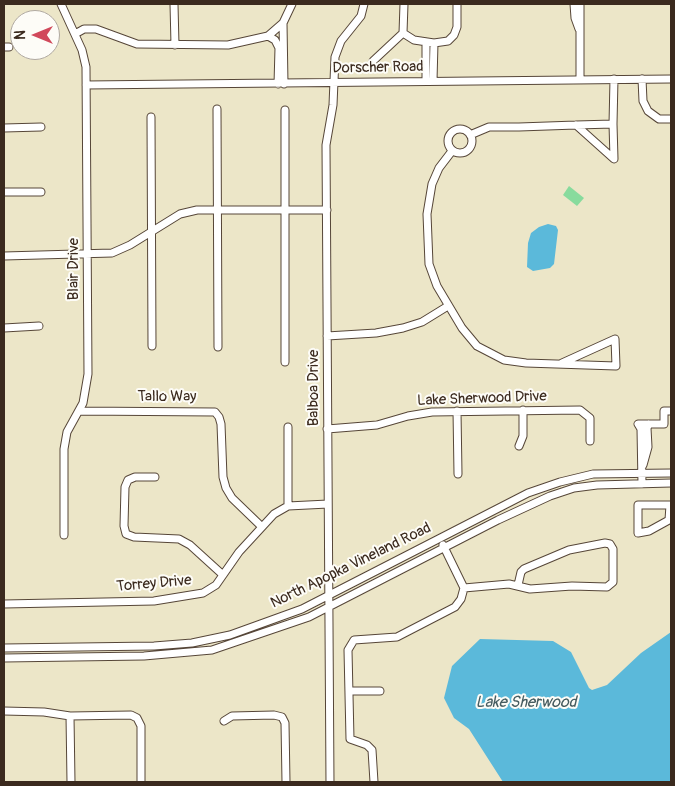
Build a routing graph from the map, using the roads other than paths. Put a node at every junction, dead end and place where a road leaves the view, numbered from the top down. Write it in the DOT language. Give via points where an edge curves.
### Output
graph roads {
  1 [pos="62,4"];
  2 [pos="174,4"];
  3 [pos="292,4"];
  4 [pos="364,4"];
  5 [pos="404,4"];
  6 [pos="457,4"];
  7 [pos="574,4"];
  8 [pos="580,4"];
  9 [pos="283,23"];
  10 [pos="580,31"];
  11 [pos="403,33"];
  12 [pos="75,34"];
  13 [pos="268,36"];
  14 [pos="426,43"];
  15 [pos="434,43"];
  16 [pos="175,45"];
  17 [pos="373,61"];
  18 [pos="642,78"];
  19 [pos="580,79"];
  20 [pos="614,79"];
  21 [pos="671,79"];
  22 [pos="429,81"];
  23 [pos="334,83"];
  24 [pos="281,84"];
  25 [pos="86,85"];
  26 [pos="217,109"];
  27 [pos="285,110"];
  28 [pos="151,117"];
  29 [pos="671,119"];
  30 [pos="613,124"];
  31 [pos="576,125"];
  32 [pos="40,127"];
  33 [pos="4,128"];
  34 [pos="470,135"];
  35 [pos="452,151"];
  36 [pos="4,192"];
  37 [pos="41,192"];
  38 [pos="218,210"];
  39 [pos="285,210"];
  40 [pos="327,210"];
  41 [pos="153,230"];
  42 [pos="87,254"];
  43 [pos="4,256"];
  44 [pos="448,306"];
  45 [pos="39,326"];
  46 [pos="4,328"];
  47 [pos="327,336"];
  48 [pos="152,346"];
  49 [pos="218,347"];
  50 [pos="286,362"];
  51 [pos="562,363"];
  52 [pos="523,410"];
  53 [pos="79,411"];
  54 [pos="457,411"];
  55 [pos="671,411"];
  56 [pos="649,424"];
  57 [pos="288,427"];
  58 [pos="328,429"];
  59 [pos="590,441"];
  60 [pos="519,446"];
  61 [pos="643,465"];
  62 [pos="642,473"];
  63 [pos="671,473"];
  64 [pos="458,474"];
  65 [pos="155,477"];
  66 [pos="671,483"];
  67 [pos="642,484"];
  68 [pos="328,504"];
  69 [pos="671,505"];
  70 [pos="288,506"];
  71 [pos="261,526"];
  72 [pos="64,534"];
  73 [pos="439,539"];
  74 [pos="444,547"];
  75 [pos="223,575"];
  76 [pos="518,585"];
  77 [pos="464,588"];
  78 [pos="328,596"];
  79 [pos="4,604"];
  80 [pos="328,608"];
  81 [pos="4,648"];
  82 [pos="4,658"];
  83 [pos="349,691"];
  84 [pos="380,691"];
  85 [pos="4,711"];
  86 [pos="70,716"];
  87 [pos="224,721"];
  88 [pos="71,782"];
  89 [pos="141,782"];
  90 [pos="286,782"];
  91 [pos="330,782"];
  92 [pos="374,782"];
  1 -- 12 [label="street, Blair Drive"];
  2 -- 16 [label="street"];
  3 -- 9 [label="street"];
  4 -- 23 [label="street, Balboa Drive" via="357,22 338,48"];
  5 -- 11 [label="street"];
  6 -- 15 [label="street" via="454,35 448,41"];
  7 -- 10 [label="street"];
  8 -- 10 [label="street"];
  9 -- 13 [label="street"];
  9 -- 24 [label="street"];
  10 -- 19 [label="street"];
  11 -- 14 [label="street"];
  11 -- 17 [label="street"];
  12 -- 16 [label="street" via="84,29 96,29 137,44"];
  12 -- 25 [label="street, Blair Drive" via="86,67"];
  13 -- 16 [label="street" via="228,45"];
  13 -- 24 [label="street" via="279,48"];
  14 -- 15 [label="street"];
  14 -- 22 [label="street"];
  15 -- 22 [label="street"];
  18 -- 20 [label="street, Dorscher Road"];
  18 -- 21 [label="street, Dorscher Road"];
  18 -- 29 [label="street" via="648,111 659,119"];
  19 -- 20 [label="street, Dorscher Road"];
  19 -- 22 [label="street, Dorscher Road"];
  20 -- 30 [label="street"];
  22 -- 23 [label="street, Dorscher Road"];
  23 -- 24 [label="street, Dorscher Road"];
  23 -- 40 [label="street, Balboa Drive" via="326,145"];
  24 -- 25 [label="street, Dorscher Road"];
  25 -- 42 [label="street, Blair Drive"];
  26 -- 38 [label="street"];
  27 -- 39 [label="street"];
  28 -- 41 [label="street"];
  30 -- 31 [label="street"];
  30 -- 31 [label="street" via="614,159"];
  31 -- 34 [label="street" via="490,127"];
  32 -- 33 [label="street"];
  34 -- 35 [label="street" via="472,144 467,151 460,154"];
  34 -- 35 [label="street" via="461,129 452,133 448,140"];
  35 -- 44 [label="street" via="432,184 427,214 429,264"];
  36 -- 37 [label="street"];
  38 -- 39 [label="street"];
  38 -- 41 [label="street" via="180,214"];
  38 -- 49 [label="street"];
  39 -- 40 [label="street"];
  39 -- 50 [label="street"];
  40 -- 47 [label="street, Balboa Drive"];
  41 -- 42 [label="street" via="130,246 112,253"];
  41 -- 48 [label="street"];
  42 -- 43 [label="street"];
  42 -- 53 [label="street, Blair Drive" via="88,374 86,394"];
  44 -- 47 [label="street" via="422,322 403,328"];
  44 -- 51 [label="street" via="462,328 486,352 504,360"];
  45 -- 46 [label="street"];
  47 -- 58 [label="street, Balboa Drive"];
  51 -- 51 [label="street" via="616,366 615,340 606,343"];
  52 -- 54 [label="street, Lake Sherwood Drive"];
  52 -- 59 [label="street, Lake Sherwood Drive" via="580,410 590,418"];
  52 -- 60 [label="street" via="523,436"];
  53 -- 71 [label="street, Tallo Way" via="214,412 220,417 222,477 226,488"];
  53 -- 72 [label="street, Blair Drive" via="67,432 64,449"];
  54 -- 58 [label="street, Lake Sherwood Drive" via="408,416 377,425"];
  54 -- 64 [label="street"];
  55 -- 56 [label="street" via="664,411 664,423"];
  56 -- 61 [label="street" via="648,453"];
  56 -- 61 [label="street" via="638,424"];
  57 -- 70 [label="street"];
  58 -- 68 [label="street, Balboa Drive"];
  61 -- 62 [label="street"];
  62 -- 63 [label="street, North Apopka Vineland Road"];
  62 -- 67 [label="street"];
  62 -- 73 [label="street, North Apopka Vineland Road" via="593,474 560,482 520,497"];
  65 -- 75 [label="street" via="128,480 125,487 126,534 134,538 179,539"];
  66 -- 67 [label="street, North Apopka Vineland Road"];
  67 -- 74 [label="street, North Apopka Vineland Road" via="574,488 525,507"];
  68 -- 70 [label="street"];
  68 -- 78 [label="street, Balboa Drive"];
  69 -- 69 [label="street" via="669,520 649,531 638,532 638,505"];
  70 -- 71 [label="street, Torrey Drive"];
  71 -- 75 [label="street, Torrey Drive"];
  73 -- 74 [label="street"];
  73 -- 78 [label="street, North Apopka Vineland Road"];
  74 -- 77 [label="street"];
  74 -- 80 [label="street, North Apopka Vineland Road"];
  75 -- 79 [label="street, Torrey Drive" via="207,591 177,598"];
  76 -- 76 [label="street" via="536,590 611,585 613,549 605,543 570,550 524,569"];
  76 -- 77 [label="street"];
  77 -- 83 [label="street" via="461,600 455,606 397,637 359,639 351,643 348,650"];
  78 -- 80 [label="street, Balboa Drive"];
  78 -- 81 [label="street, North Apopka Vineland Road" via="271,621 192,643"];
  80 -- 82 [label="street, North Apopka Vineland Road" via="289,625 212,650 144,656"];
  80 -- 91 [label="street, Balboa Drive"];
  83 -- 84 [label="street"];
  83 -- 92 [label="street" via="350,739 372,750"];
  85 -- 86 [label="street"];
  86 -- 88 [label="street"];
  86 -- 89 [label="street" via="131,715 138,718 141,726"];
  87 -- 90 [label="street" via="232,716 282,717 285,724"];
}
